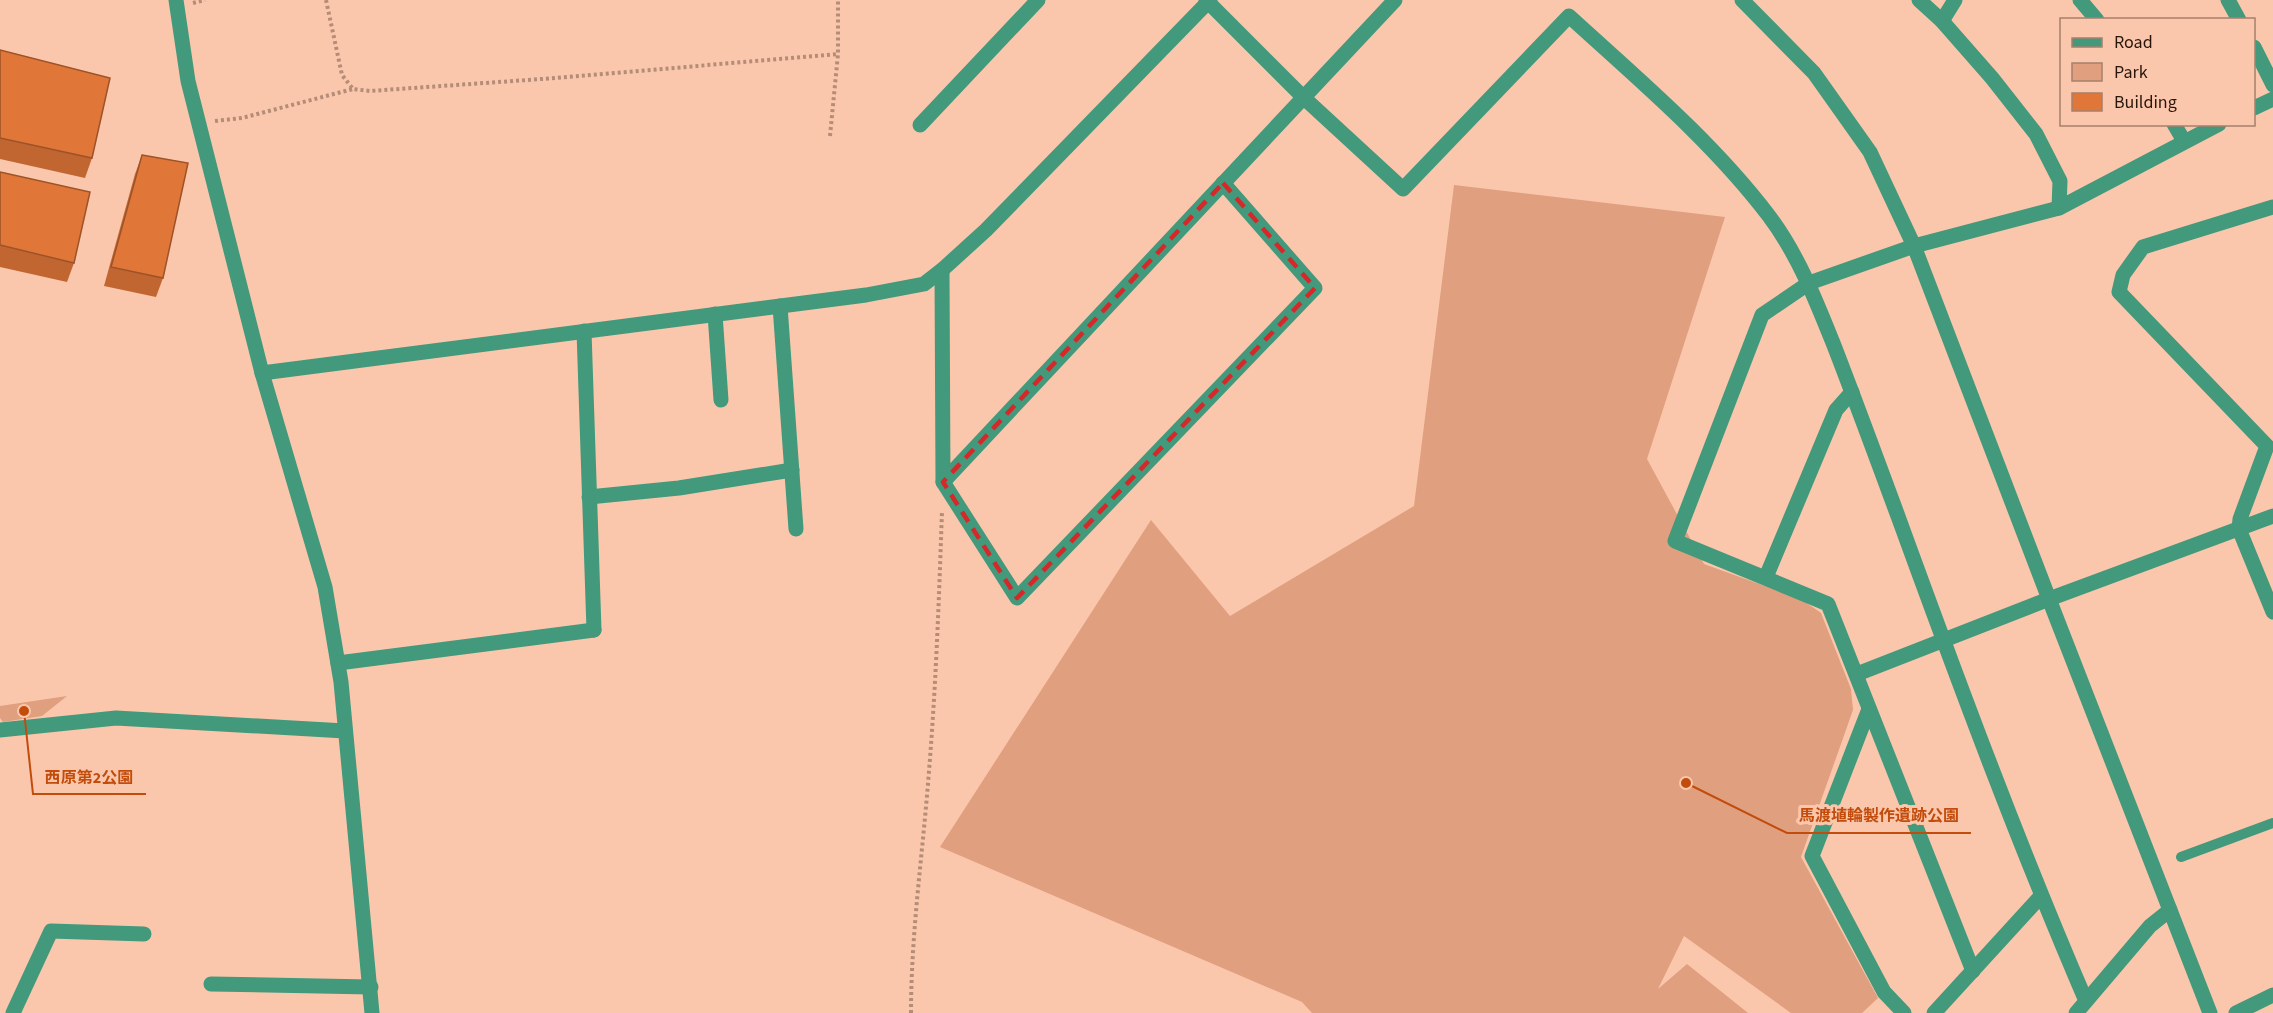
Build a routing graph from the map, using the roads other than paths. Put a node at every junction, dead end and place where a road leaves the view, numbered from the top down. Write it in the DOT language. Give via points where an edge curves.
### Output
graph roads {
  1 [pos="176,0"];
  2 [pos="1038,0"];
  3 [pos="1395,0"];
  4 [pos="1742,0"];
  5 [pos="1919,0"];
  6 [pos="1955,0"];
  7 [pos="2080,0"];
  8 [pos="1208,1"];
  9 [pos="2095,18"];
  10 [pos="1942,21"];
  11 [pos="2255,51"];
  12 [pos="2273,85"];
  13 [pos="1303,97"];
  14 [pos="2273,99"];
  15 [pos="2255,107"];
  16 [pos="920,125"];
  17 [pos="2175,126"];
  18 [pos="2215,126"];
  19 [pos="2184,141"];
  20 [pos="1223,183"];
  21 [pos="2273,207"];
  22 [pos="2059,208"];
  23 [pos="1914,246"];
  24 [pos="942,270"];
  25 [pos="1809,283"];
  26 [pos="780,306"];
  27 [pos="715,314"];
  28 [pos="584,332"];
  29 [pos="262,373"];
  30 [pos="1852,392"];
  31 [pos="721,400"];
  32 [pos="2270,445"];
  33 [pos="792,471"];
  34 [pos="943,482"];
  35 [pos="590,497"];
  36 [pos="2273,516"];
  37 [pos="796,529"];
  38 [pos="2240,529"];
  39 [pos="1766,577"];
  40 [pos="2049,598"];
  41 [pos="2273,612"];
  42 [pos="1943,641"];
  43 [pos="338,663"];
  44 [pos="1857,674"];
  45 [pos="1869,709"];
  46 [pos="0,730"];
  47 [pos="345,731"];
  48 [pos="2273,823"];
  49 [pos="2181,857"];
  50 [pos="2041,896"];
  51 [pos="2170,910"];
  52 [pos="144,934"];
  53 [pos="1973,971"];
  54 [pos="211,984"];
  55 [pos="371,987"];
  56 [pos="2273,995"];
  57 [pos="2086,1001"];
  58 [pos="13,1013"];
  59 [pos="372,1013"];
  60 [pos="1904,1013"];
  61 [pos="1934,1013"];
  62 [pos="2076,1013"];
  63 [pos="2210,1013"];
  64 [pos="2236,1013"];
  1 -- 29 [label="street" via="188,81"];
  2 -- 16 [label="street"];
  3 -- 13 [label="street"];
  4 -- 23 [label="street" via="1814,73 1870,152"];
  5 -- 10 [label="street"];
  6 -- 10 [label="street"];
  7 -- 9 [label="street"];
  8 -- 13 [label="street"];
  8 -- 24 [label="street" via="986,230"];
  10 -- 22 [label="street" via="2036,134 2060,181"];
  11 -- 12 [label="street"];
  13 -- 20 [label="street"];
  13 -- 25 [label="street" via="1403,189 1569,16 1713,151 1770,218"];
  14 -- 15 [label="street"];
  17 -- 19 [label="street"];
  18 -- 19 [label="street"];
  19 -- 22 [label="street"];
  20 -- 34 [label="street"];
  20 -- 34 [label="street" via="1315,288 1017,598"];
  21 -- 32 [label="street" via="2143,247 2122,275 2119,292"];
  22 -- 23 [label="street"];
  23 -- 25 [label="street"];
  23 -- 40 [label="street"];
  24 -- 26 [label="street" via="924,284"];
  24 -- 34 [label="street"];
  25 -- 30 [label="street"];
  25 -- 39 [label="street" via="1762,315 1675,542"];
  26 -- 27 [label="street"];
  26 -- 33 [label="street"];
  27 -- 28 [label="street"];
  27 -- 31 [label="street"];
  28 -- 29 [label="street"];
  28 -- 35 [label="street"];
  29 -- 43 [label="street" via="325,587"];
  30 -- 39 [label="street" via="1836,410"];
  30 -- 42 [label="street"];
  32 -- 38 [label="street" via="2240,519"];
  33 -- 35 [label="street"];
  33 -- 37 [label="street"];
  35 -- 43 [label="street" via="594,630"];
  36 -- 38 [label="street"];
  38 -- 40 [label="street"];
  38 -- 41 [label="street"];
  39 -- 44 [label="street" via="1828,604"];
  40 -- 42 [label="street"];
  40 -- 51 [label="street"];
  42 -- 44 [label="street"];
  42 -- 50 [label="street"];
  43 -- 47 [label="street"];
  44 -- 45 [label="street"];
  45 -- 53 [label="street"];
  45 -- 60 [label="street" via="1812,856 1884,992"];
  46 -- 47 [label="street" via="116,718"];
  47 -- 55 [label="street"];
  48 -- 49 [label="lane"];
  50 -- 53 [label="street"];
  50 -- 57 [label="street"];
  51 -- 57 [label="street" via="2150,926"];
  51 -- 63 [label="street"];
  52 -- 58 [label="street" via="51,931"];
  53 -- 61 [label="street"];
  54 -- 55 [label="street"];
  55 -- 59 [label="street"];
  56 -- 64 [label="street"];
  57 -- 62 [label="street"];
}
